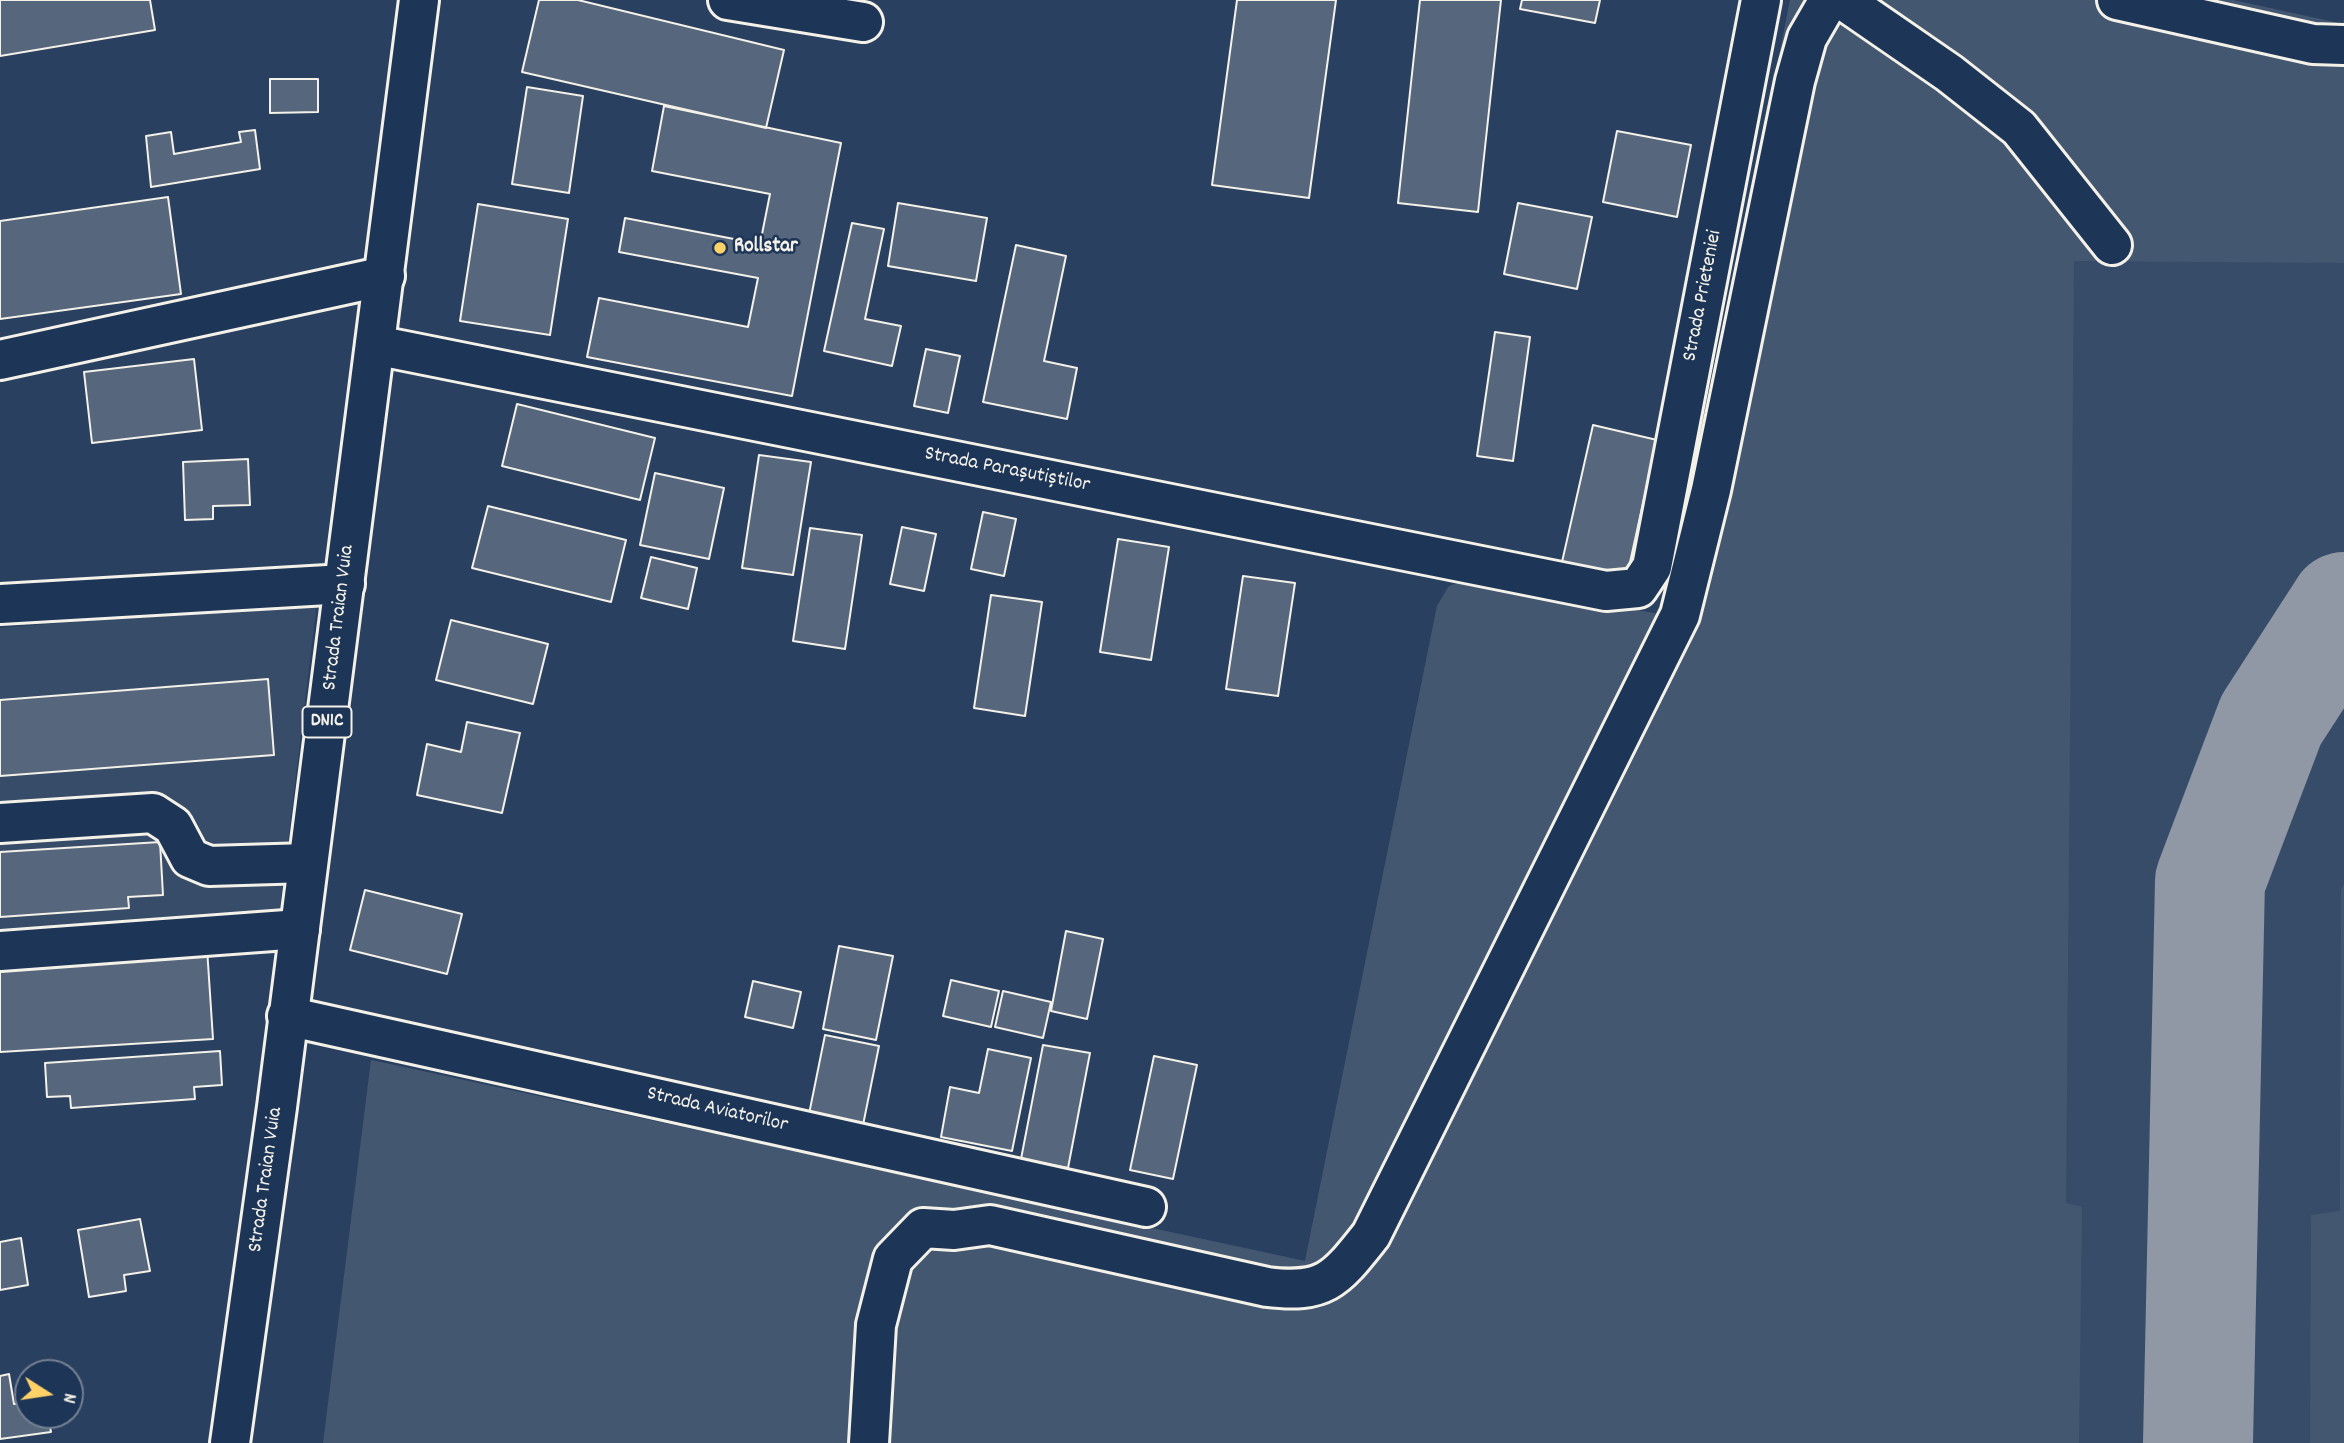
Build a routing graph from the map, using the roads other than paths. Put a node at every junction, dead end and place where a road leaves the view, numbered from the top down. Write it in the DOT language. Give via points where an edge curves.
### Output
graph roads {
  1 [pos="419,0"];
  2 [pos="728,0"];
  3 [pos="1760,0"];
  4 [pos="1829,0"];
  5 [pos="1843,0"];
  6 [pos="2117,0"];
  7 [pos="863,22"];
  8 [pos="2344,45"];
  9 [pos="2112,245"];
  10 [pos="385,276"];
  11 [pos="375,345"];
  12 [pos="0,360"];
  13 [pos="345,584"];
  14 [pos="1638,587"];
  15 [pos="0,604"];
  16 [pos="0,823"];
  17 [pos="308,863"];
  18 [pos="300,929"];
  19 [pos="0,951"];
  20 [pos="287,1016"];
  21 [pos="1146,1207"];
  22 [pos="230,1443"];
  23 [pos="869,1443"];
  1 -- 10 [label="street, Strada Traian Vuia / DN1C"];
  2 -- 7 [label="street"];
  3 -- 14 [label="street, Strada Prieteniei" via="1652,567"];
  4 -- 23 [label="street" via="1807,38 1794,81 1711,490 1680,615 1371,1236 1327,1283 1297,1291 990,1225 923,1228 893,1259 876,1325"];
  5 -- 9 [label="street" via="1950,73 2019,128"];
  6 -- 8 [label="street" via="2313,44"];
  10 -- 11 [label="street, Strada Traian Vuia / DN1C"];
  10 -- 12 [label="street"];
  11 -- 13 [label="street, Strada Traian Vuia / DN1C"];
  11 -- 14 [label="street, Strada Parașutiștilor" via="1606,591"];
  13 -- 15 [label="street"];
  13 -- 17 [label="street, Strada Traian Vuia / DN1C"];
  16 -- 17 [label="street" via="153,813 173,826 190,858 209,866"];
  17 -- 18 [label="street, Strada Traian Vuia / DN1C"];
  18 -- 19 [label="street"];
  18 -- 20 [label="street, Strada Traian Vuia / DN1C"];
  20 -- 21 [label="street, Strada Aviatorilor"];
  20 -- 22 [label="street, Strada Traian Vuia / DN1C"];
}
